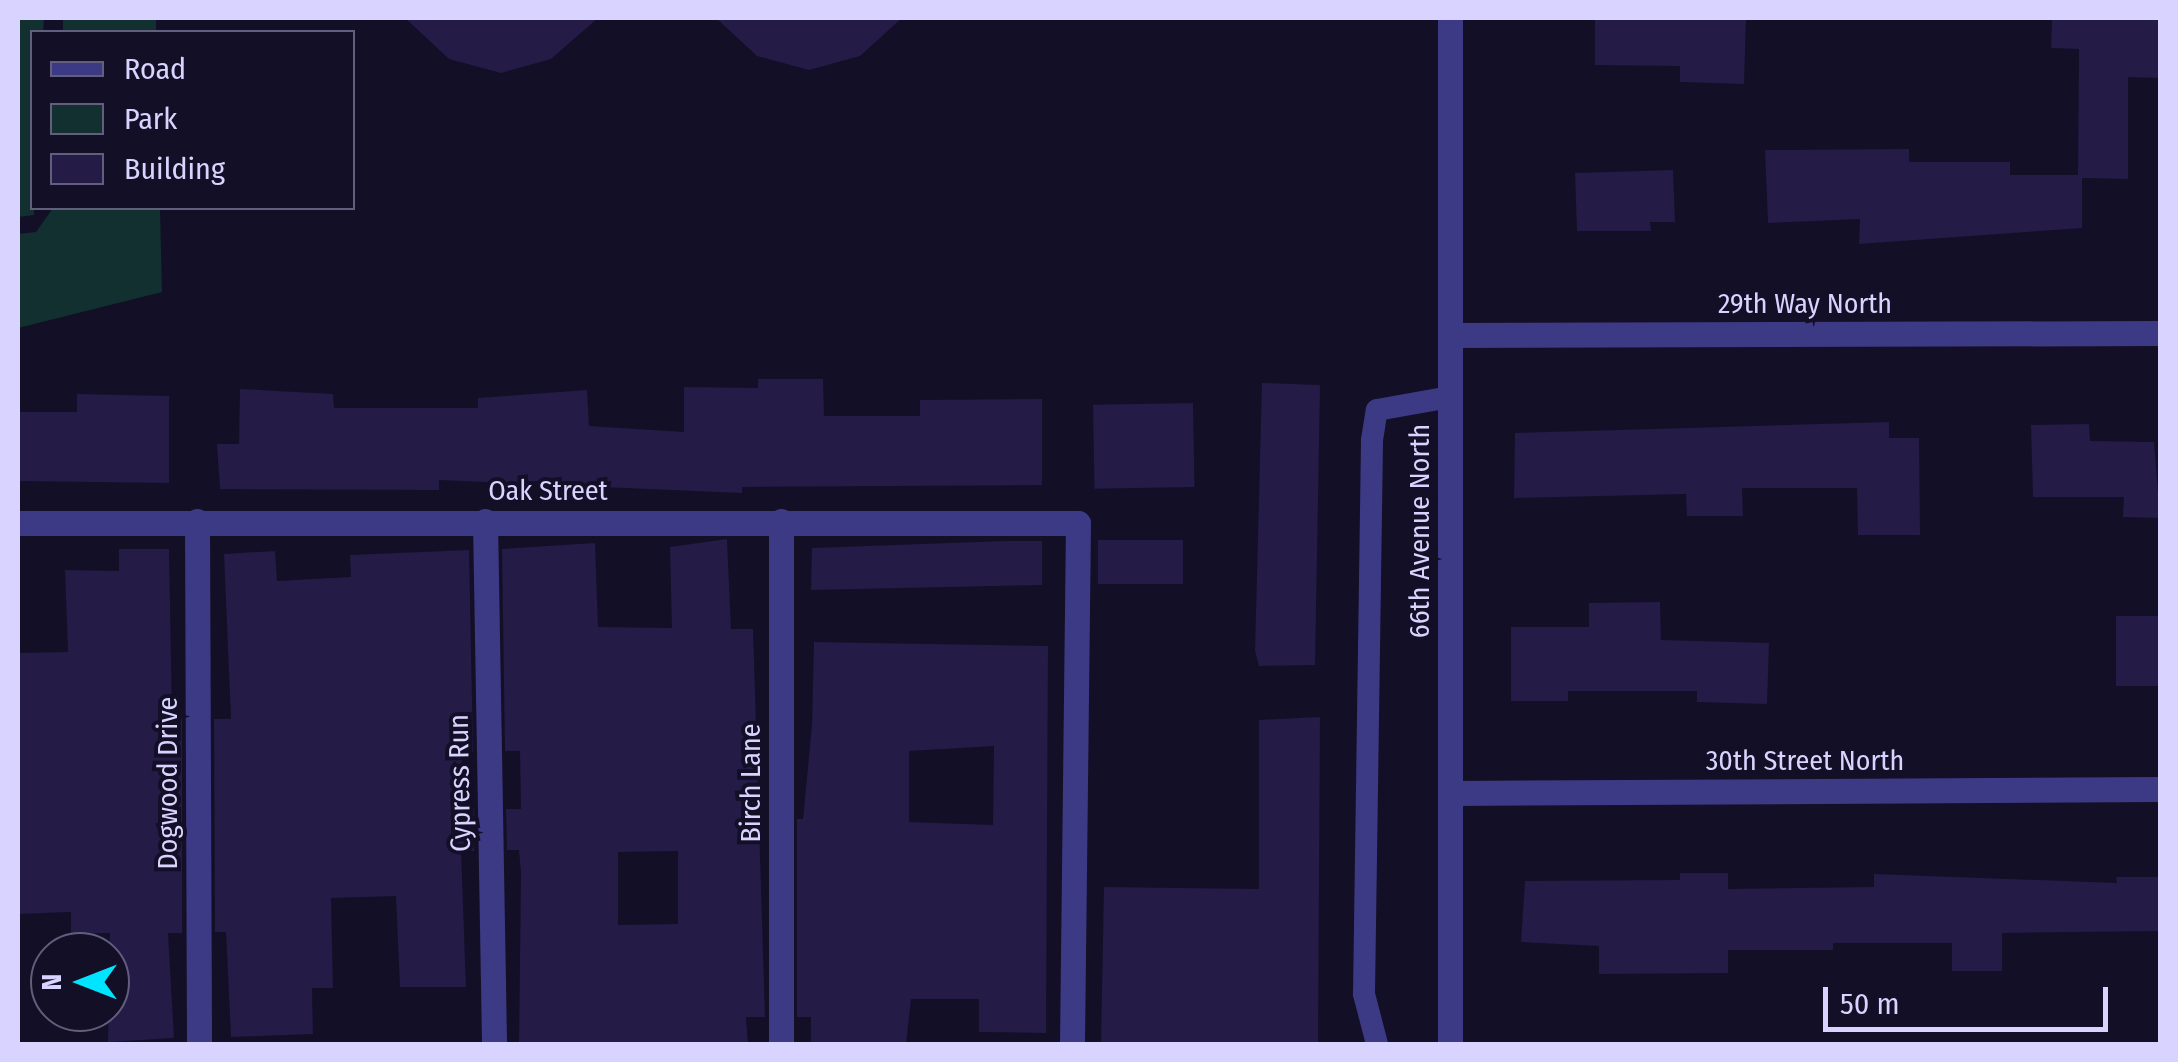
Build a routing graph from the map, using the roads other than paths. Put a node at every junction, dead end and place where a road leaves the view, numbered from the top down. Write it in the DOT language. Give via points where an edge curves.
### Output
graph roads {
  1 [pos="1450,18"];
  2 [pos="2160,333"];
  3 [pos="1450,335"];
  4 [pos="1450,397"];
  5 [pos="782,521"];
  6 [pos="197,522"];
  7 [pos="485,522"];
  8 [pos="18,523"];
  9 [pos="2160,789"];
  10 [pos="1450,793"];
  11 [pos="199,1044"];
  12 [pos="494,1044"];
  13 [pos="782,1044"];
  14 [pos="1072,1044"];
  15 [pos="1377,1044"];
  16 [pos="1450,1044"];
  1 -- 3 [label="street, 66th Avenue North"];
  2 -- 3 [label="street, 29th Way North"];
  3 -- 4 [label="street, 66th Avenue North"];
  4 -- 10 [label="street, 66th Avenue North"];
  4 -- 15 [label="lane" via="1377,410 1372,440 1364,994"];
  5 -- 7 [label="street, Oak Street"];
  5 -- 13 [label="street, Birch Lane"];
  5 -- 14 [label="street, Oak Street" via="1078,522"];
  6 -- 7 [label="street, Oak Street"];
  6 -- 8 [label="street, Oak Street"];
  6 -- 11 [label="street, Dogwood Drive"];
  7 -- 12 [label="street, Cypress Run"];
  9 -- 10 [label="street, 30th Street North"];
  10 -- 16 [label="street, 66th Avenue North"];
}
